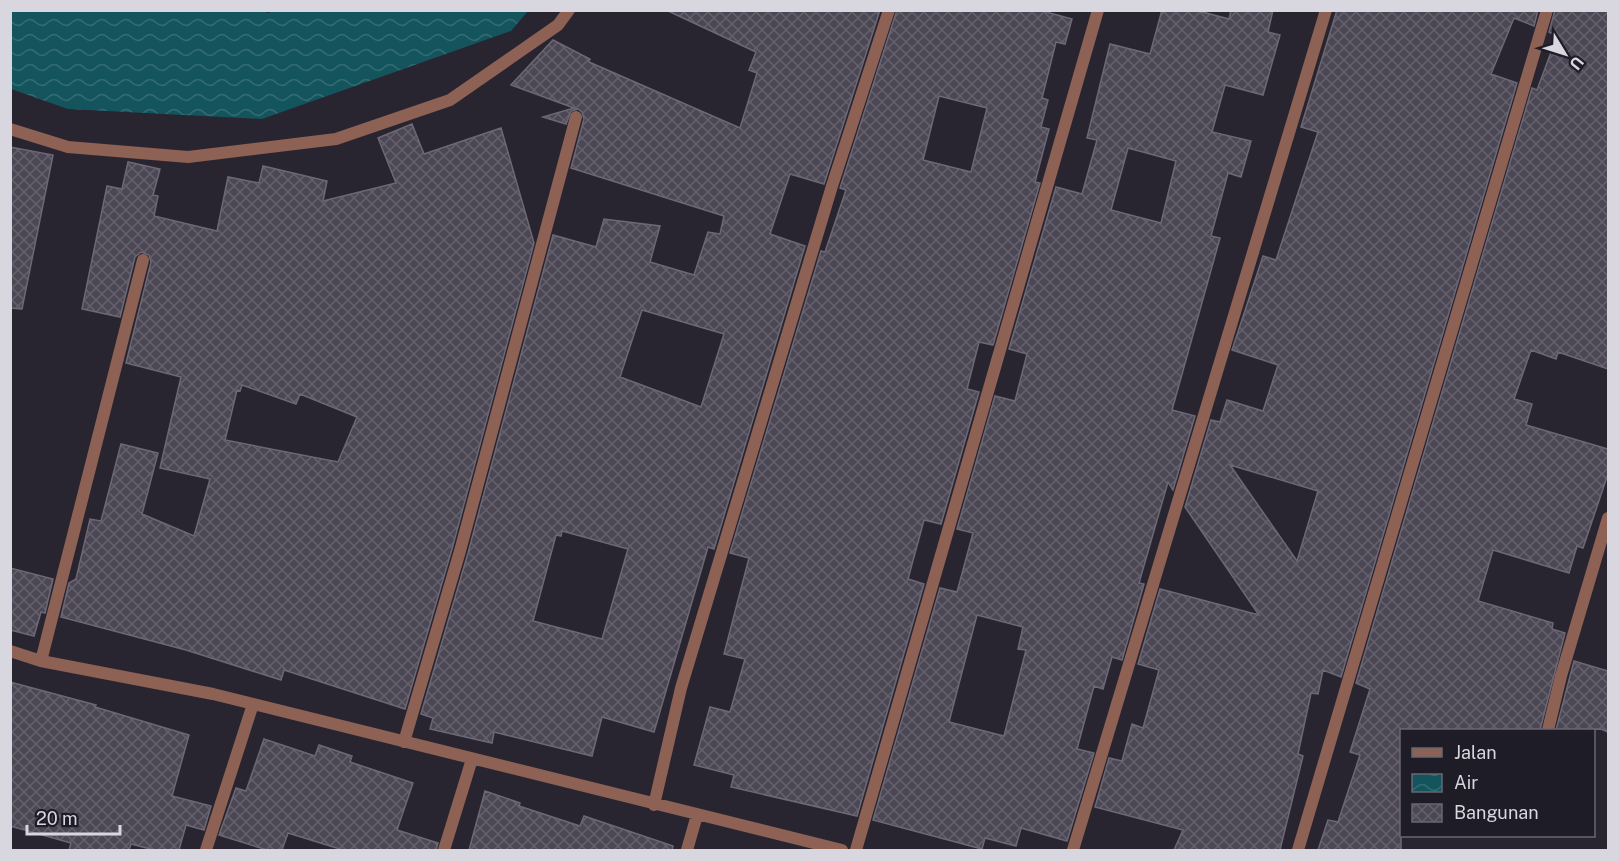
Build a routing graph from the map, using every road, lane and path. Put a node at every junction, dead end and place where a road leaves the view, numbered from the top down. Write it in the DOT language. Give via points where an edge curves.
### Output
graph roads {
  1 [pos="569,10"];
  2 [pos="889,10"];
  3 [pos="1098,10"];
  4 [pos="1326,10"];
  5 [pos="1547,10"];
  6 [pos="576,117"];
  7 [pos="10,129"];
  8 [pos="143,260"];
  9 [pos="1608,518"];
  10 [pos="10,651"];
  11 [pos="42,661"];
  12 [pos="253,704"];
  13 [pos="1548,729"];
  14 [pos="404,742"];
  15 [pos="472,759"];
  16 [pos="654,805"];
  17 [pos="697,815"];
  18 [pos="206,850"];
  19 [pos="444,850"];
  20 [pos="687,850"];
  21 [pos="842,850"];
  22 [pos="856,850"];
  23 [pos="1073,850"];
  24 [pos="1298,850"];
  1 -- 7 [label="street" via="558,25 450,100 336,140 188,157 68,147"];
  2 -- 16 [label="street" via="681,688"];
  3 -- 22 [label="street"];
  4 -- 23 [label="street"];
  5 -- 24 [label="street"];
  6 -- 14 [label="street" via="460,551"];
  8 -- 11 [label="street"];
  9 -- 13 [label="street"];
  10 -- 11 [label="street"];
  11 -- 12 [label="street"];
  12 -- 14 [label="street"];
  12 -- 18 [label="street"];
  14 -- 15 [label="street"];
  15 -- 16 [label="street"];
  15 -- 19 [label="street"];
  16 -- 17 [label="street"];
  17 -- 20 [label="street"];
  17 -- 21 [label="street"];
}
